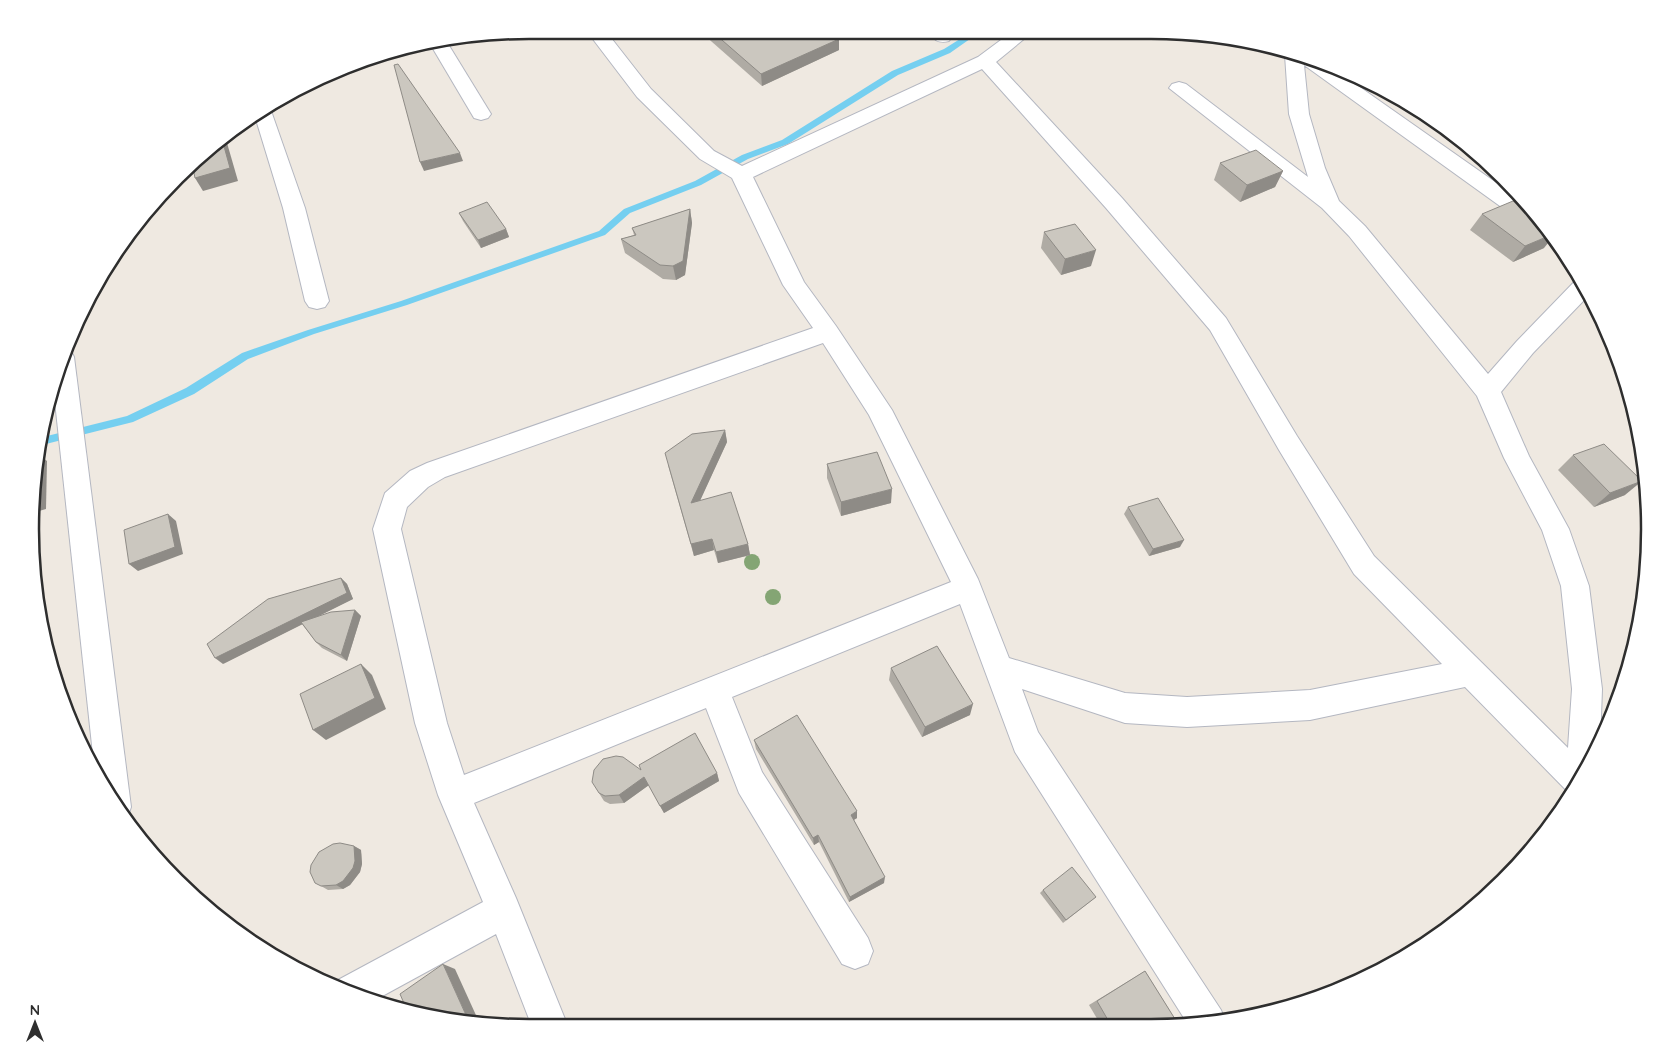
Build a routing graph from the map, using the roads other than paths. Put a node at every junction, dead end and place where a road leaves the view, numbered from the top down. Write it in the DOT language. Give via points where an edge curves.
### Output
graph roads {
  1 [pos="602,39"];
  2 [pos="1014,39"];
  3 [pos="441,47"];
  4 [pos="1294,60"];
  5 [pos="985,61"];
  6 [pos="1324,71"];
  7 [pos="1179,88"];
  8 [pos="480,114"];
  9 [pos="264,116"];
  10 [pos="741,174"];
  11 [pos="1330,204"];
  12 [pos="1527,215"];
  13 [pos="1580,291"];
  14 [pos="317,302"];
  15 [pos="828,332"];
  16 [pos="64,374"];
  17 [pos="1488,392"];
  18 [pos="968,588"];
  19 [pos="998,668"];
  20 [pos="1470,672"];
  21 [pos="714,690"];
  22 [pos="1583,761"];
  23 [pos="1574,776"];
  24 [pos="113,788"];
  25 [pos="454,795"];
  26 [pos="504,910"];
  27 [pos="855,950"];
  28 [pos="360,989"];
  29 [pos="1204,1016"];
  30 [pos="547,1019"];
  1 -- 10 [label="street" via="644,93 706,155"];
  2 -- 5 [label="street"];
  3 -- 8 [label="street"];
  4 -- 11 [label="street" via="1299,114"];
  5 -- 10 [label="street"];
  5 -- 20 [label="street" via="1218,324 1364,565"];
  6 -- 12 [label="street"];
  7 -- 11 [label="street"];
  9 -- 14 [label="street" via="294,208"];
  10 -- 15 [label="street" via="794,285"];
  11 -- 17 [label="street" via="1357,231"];
  13 -- 17 [label="street" via="1524,347"];
  15 -- 18 [label="street" via="879,410"];
  15 -- 25 [label="street" via="436,470 419,479 395,501 386,529 431,723"];
  16 -- 24 [label="street"];
  17 -- 22 [label="street" via="1517,458 1555,529 1575,586 1587,689"];
  18 -- 19 [label="street"];
  18 -- 21 [label="street"];
  19 -- 20 [label="street" via="1125,708 1187,712 1310,705"];
  19 -- 29 [label="street" via="1026,741"];
  20 -- 23 [label="street"];
  21 -- 25 [label="street"];
  21 -- 27 [label="street" via="750,782"];
  25 -- 26 [label="street"];
  26 -- 28 [label="street"];
  26 -- 30 [label="street"];
}
